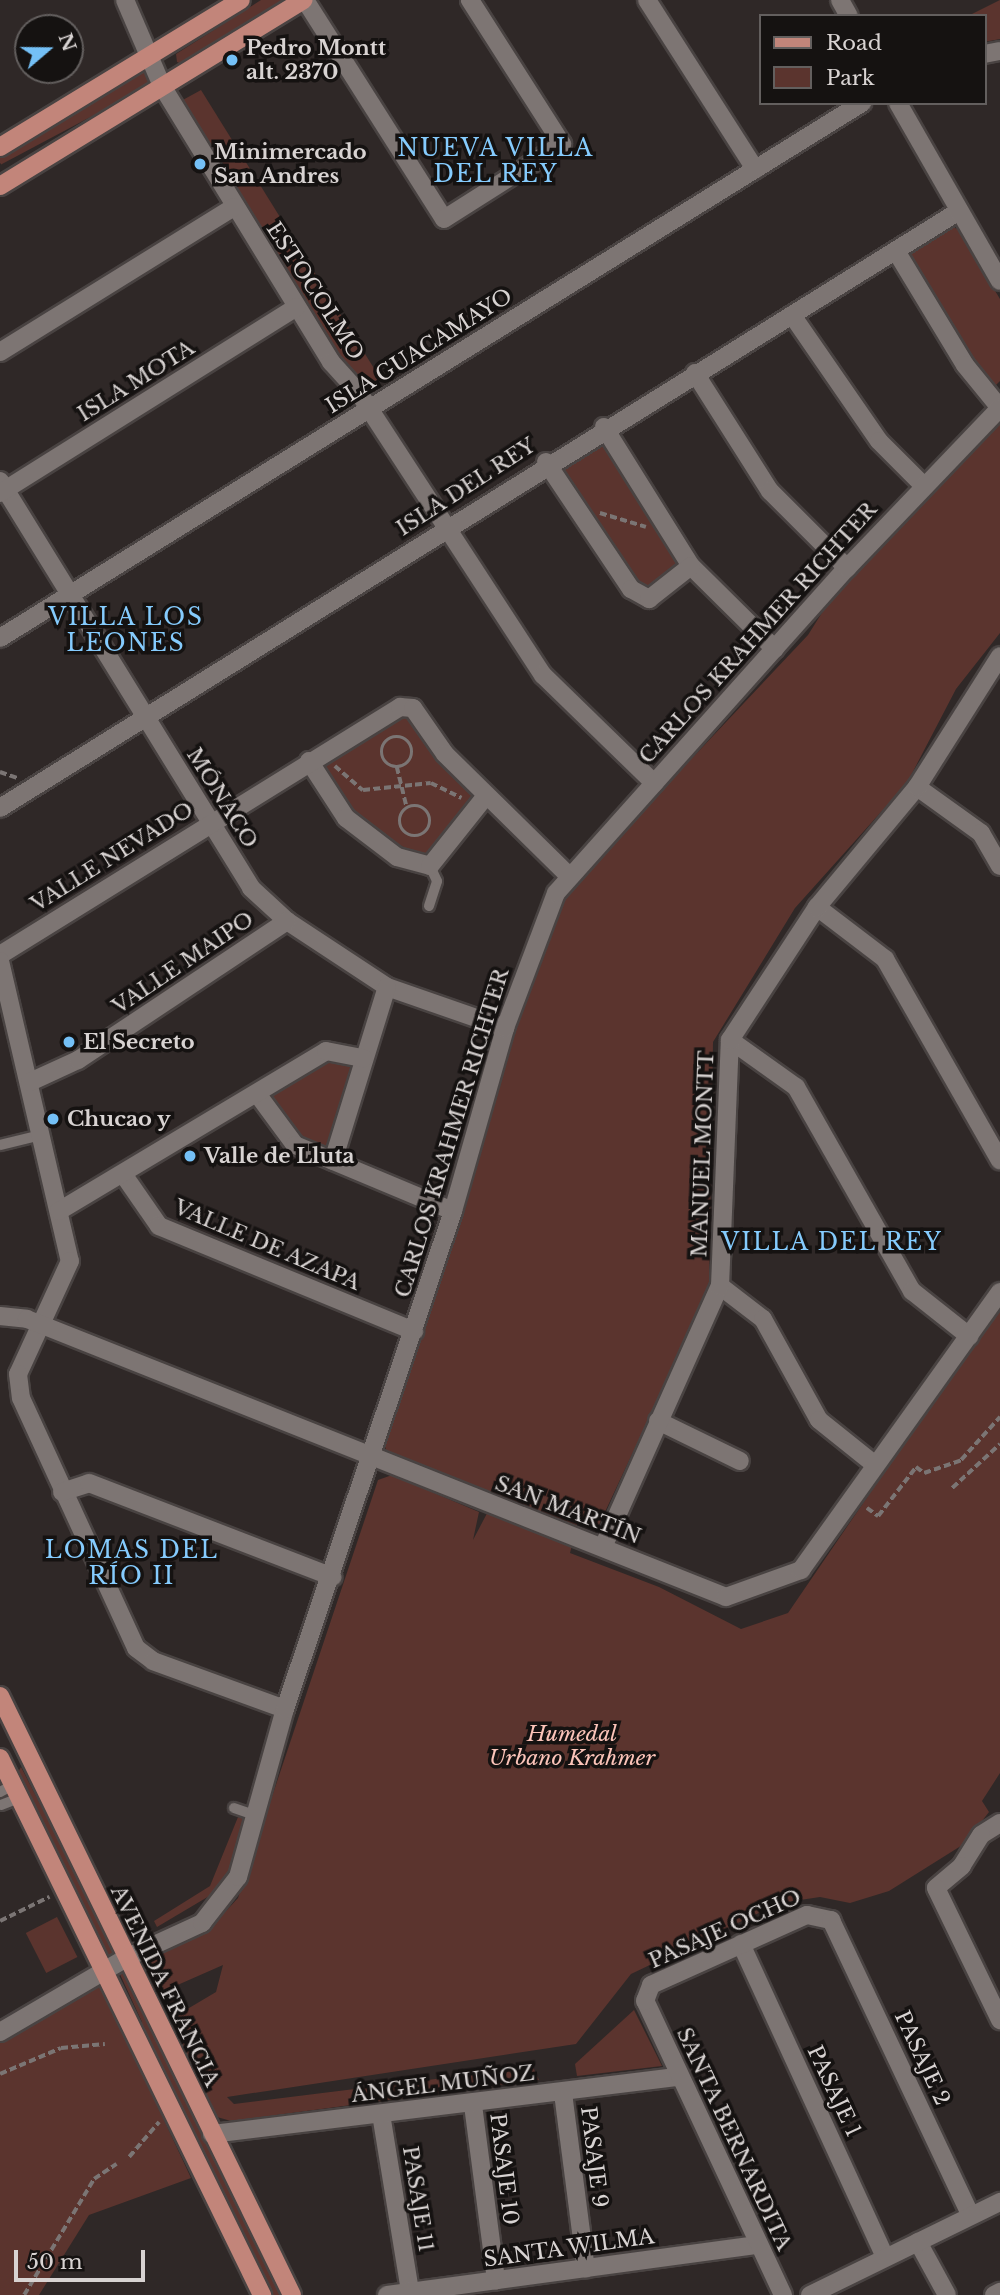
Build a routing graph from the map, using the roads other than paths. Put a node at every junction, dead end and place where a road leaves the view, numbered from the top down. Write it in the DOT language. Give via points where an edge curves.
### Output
graph roads {
  1 [pos="125,0"];
  2 [pos="241,0"];
  3 [pos="305,0"];
  4 [pos="470,0"];
  5 [pos="647,0"];
  6 [pos="152,54"];
  7 [pos="162,86"];
  8 [pos="859,105"];
  9 [pos="899,105"];
  10 [pos="0,147"];
  11 [pos="755,169"];
  12 [pos="0,186"];
  13 [pos="234,207"];
  14 [pos="959,211"];
  15 [pos="896,251"];
  16 [pos="1000,281"];
  17 [pos="297,307"];
  18 [pos="792,315"];
  19 [pos="0,352"];
  20 [pos="695,373"];
  21 [pos="1000,408"];
  22 [pos="368,409"];
  23 [pos="604,427"];
  24 [pos="546,462"];
  25 [pos="923,485"];
  26 [pos="2,488"];
  27 [pos="446,528"];
  28 [pos="691,566"];
  29 [pos="847,568"];
  30 [pos="69,595"];
  31 [pos="0,638"];
  32 [pos="775,649"];
  33 [pos="1000,656"];
  34 [pos="145,716"];
  35 [pos="309,761"];
  36 [pos="654,783"];
  37 [pos="916,787"];
  38 [pos="485,797"];
  39 [pos="0,808"];
  40 [pos="210,821"];
  41 [pos="430,866"];
  42 [pos="1000,866"];
  43 [pos="569,876"];
  44 [pos="429,906"];
  45 [pos="817,907"];
  46 [pos="287,921"];
  47 [pos="0,955"];
  48 [pos="0,961"];
  49 [pos="387,987"];
  50 [pos="505,1028"];
  51 [pos="730,1040"];
  52 [pos="363,1058"];
  53 [pos="30,1082"];
  54 [pos="258,1095"];
  55 [pos="41,1135"];
  56 [pos="0,1145"];
  57 [pos="333,1161"];
  58 [pos="1000,1161"];
  59 [pos="123,1174"];
  60 [pos="59,1211"];
  61 [pos="453,1212"];
  62 [pos="720,1286"];
  63 [pos="1000,1292"];
  64 [pos="0,1316"];
  65 [pos="40,1324"];
  66 [pos="414,1331"];
  67 [pos="969,1336"];
  68 [pos="659,1421"];
  69 [pos="371,1458"];
  70 [pos="740,1461"];
  71 [pos="874,1464"];
  72 [pos="62,1492"];
  73 [pos="603,1547"];
  74 [pos="333,1577"];
  75 [pos="0,1696"];
  76 [pos="285,1709"];
  77 [pos="22,1742"];
  78 [pos="0,1757"];
  79 [pos="11,1791"];
  80 [pos="1,1805"];
  81 [pos="234,1808"];
  82 [pos="258,1817"];
  83 [pos="1000,1823"];
  84 [pos="831,1920"];
  85 [pos="741,1944"];
  86 [pos="126,1958"];
  87 [pos="104,1972"];
  88 [pos="645,2001"];
  89 [pos="1000,2020"];
  90 [pos="0,2032"];
  91 [pos="678,2077"];
  92 [pos="563,2093"];
  93 [pos="473,2105"];
  94 [pos="381,2114"];
  95 [pos="212,2134"];
  96 [pos="1000,2202"];
  97 [pos="971,2216"];
  98 [pos="918,2242"];
  99 [pos="758,2245"];
  100 [pos="885,2257"];
  101 [pos="586,2269"];
  102 [pos="496,2280"];
  103 [pos="410,2292"];
  104 [pos="1000,2292"];
  105 [pos="262,2295"];
  106 [pos="292,2295"];
  107 [pos="387,2295"];
  108 [pos="783,2295"];
  109 [pos="810,2295"];
  110 [pos="947,2295"];
  111 [pos="994,2295"];
  1 -- 6 [label="street, ESTOCOLMO"];
  2 -- 6 [label="main road"];
  3 -- 4 [label="street" via="444,219 562,144"];
  3 -- 7 [label="main road"];
  5 -- 11 [label="street"];
  6 -- 7 [label="street, ESTOCOLMO"];
  6 -- 10 [label="main road"];
  7 -- 12 [label="main road"];
  7 -- 13 [label="street, ESTOCOLMO"];
  8 -- 11 [label="street, ISLA GUACAMAYO"];
  9 -- 14 [label="street"];
  11 -- 22 [label="street, ISLA GUACAMAYO"];
  13 -- 17 [label="street, ESTOCOLMO"];
  13 -- 19 [label="street"];
  14 -- 15 [label="street, ISLA DEL REY"];
  14 -- 16 [label="street"];
  15 -- 18 [label="street, ISLA DEL REY"];
  15 -- 21 [label="street" via="965,365"];
  17 -- 22 [label="street, ESTOCOLMO"];
  17 -- 26 [label="street, ISLA MOTA"];
  18 -- 20 [label="street, ISLA DEL REY"];
  18 -- 25 [label="street" via="879,441"];
  20 -- 23 [label="street, ISLA DEL REY"];
  20 -- 29 [label="street" via="770,491"];
  21 -- 25 [label="street, CARLOS KRAHMER RICHTER"];
  22 -- 27 [label="street, ESTOCOLMO"];
  22 -- 30 [label="street, ISLA GUACAMAYO"];
  23 -- 24 [label="street, ISLA DEL REY"];
  23 -- 28 [label="street"];
  24 -- 27 [label="street, ISLA DEL REY"];
  24 -- 28 [label="street" via="631,589 649,599"];
  25 -- 29 [label="street, CARLOS KRAHMER RICHTER"];
  26 -- 30 [label="street, MÓNACO"];
  27 -- 34 [label="street, ISLA DEL REY"];
  27 -- 36 [label="street, ESTOCOLMO" via="543,675"];
  28 -- 32 [label="street"];
  29 -- 32 [label="street, CARLOS KRAHMER RICHTER"];
  30 -- 31 [label="street, ISLA GUACAMAYO"];
  30 -- 34 [label="street, MÓNACO"];
  32 -- 36 [label="street, CARLOS KRAHMER RICHTER"];
  33 -- 37 [label="street, MANUEL MONTT"];
  34 -- 39 [label="street, ISLA DEL REY"];
  34 -- 40 [label="street, MÓNACO"];
  35 -- 38 [label="street, VALLE NEVADO" via="400,707 413,708"];
  35 -- 40 [label="street, VALLE NEVADO"];
  35 -- 41 [label="street" via="346,818 397,857"];
  36 -- 43 [label="street, CARLOS KRAHMER RICHTER"];
  37 -- 42 [label="street" via="981,833"];
  37 -- 45 [label="street, MANUEL MONTT"];
  38 -- 41 [label="street"];
  38 -- 43 [label="street, VALLE NEVADO"];
  40 -- 46 [label="street, MÓNACO" via="251,888"];
  40 -- 47 [label="street, VALLE NEVADO"];
  41 -- 44 [label="lane" via="437,881"];
  43 -- 50 [label="street, CARLOS KRAHMER RICHTER" via="556,893"];
  45 -- 51 [label="street, MANUEL MONTT"];
  45 -- 58 [label="street" via="885,959"];
  46 -- 49 [label="street, MÓNACO"];
  46 -- 53 [label="street, VALLE MAIPO" via="78,1060"];
  48 -- 53 [label="street"];
  49 -- 50 [label="street, MÓNACO"];
  49 -- 52 [label="street"];
  50 -- 61 [label="street, CARLOS KRAHMER RICHTER"];
  51 -- 62 [label="street, MANUEL MONTT"];
  51 -- 67 [label="street" via="796,1087 912,1291"];
  52 -- 54 [label="street" via="326,1051"];
  52 -- 57 [label="street"];
  53 -- 55 [label="street"];
  54 -- 57 [label="street" via="295,1145"];
  54 -- 59 [label="street"];
  55 -- 56 [label="lane"];
  55 -- 60 [label="street"];
  57 -- 61 [label="street"];
  59 -- 60 [label="street"];
  59 -- 66 [label="street, VALLE DE AZAPA" via="159,1226"];
  60 -- 65 [label="street" via="70,1261"];
  61 -- 66 [label="street, CARLOS KRAHMER RICHTER"];
  62 -- 68 [label="street, MANUEL MONTT"];
  62 -- 71 [label="street" via="763,1319 820,1420"];
  63 -- 67 [label="street, SAN MARTÍN"];
  64 -- 65 [label="street, SAN MARTÍN"];
  65 -- 69 [label="street, SAN MARTÍN"];
  65 -- 72 [label="street" via="19,1374 21,1398"];
  66 -- 69 [label="street, CARLOS KRAHMER RICHTER"];
  67 -- 71 [label="street, SAN MARTÍN"];
  68 -- 70 [label="street"];
  68 -- 73 [label="street, MANUEL MONTT"];
  69 -- 73 [label="street, SAN MARTÍN"];
  69 -- 74 [label="street, CARLOS KRAHMER RICHTER"];
  71 -- 73 [label="street, SAN MARTÍN" via="801,1570 726,1597"];
  72 -- 74 [label="street" via="89,1483"];
  72 -- 76 [label="street" via="136,1648 153,1661"];
  74 -- 76 [label="street, CARLOS KRAHMER RICHTER"];
  75 -- 77 [label="main road, AVENIDA FRANCIA"];
  76 -- 82 [label="street, CARLOS KRAHMER RICHTER"];
  77 -- 78 [label="main road"];
  77 -- 86 [label="main road, AVENIDA FRANCIA"];
  78 -- 79 [label="main road"];
  79 -- 80 [label="lane"];
  79 -- 87 [label="main road"];
  81 -- 82 [label="lane"];
  82 -- 86 [label="street, CARLOS KRAHMER RICHTER" via="238,1877 220,1906 191,1929"];
  83 -- 89 [label="street" via="981,1835 962,1866 936,1888"];
  84 -- 85 [label="street, PASAJE OCHO" via="815,1912"];
  84 -- 97 [label="street, PASAJE 2"];
  85 -- 88 [label="street, PASAJE OCHO" via="651,1985"];
  85 -- 100 [label="street, PASAJE 1"];
  86 -- 87 [label="street, CARLOS KRAHMER RICHTER"];
  86 -- 95 [label="main road, AVENIDA FRANCIA"];
  87 -- 90 [label="street, CARLOS KRAHMER RICHTER"];
  87 -- 105 [label="main road"];
  88 -- 91 [label="street, SANTA BERNARDITA"];
  91 -- 92 [label="street, ÁNGEL MUÑOZ"];
  91 -- 99 [label="street, SANTA BERNARDITA"];
  92 -- 93 [label="street, ÁNGEL MUÑOZ"];
  92 -- 101 [label="street, PASAJE 9"];
  93 -- 94 [label="street, ÁNGEL MUÑOZ"];
  93 -- 102 [label="street, PASAJE 10"];
  94 -- 95 [label="street, ÁNGEL MUÑOZ"];
  94 -- 103 [label="street, PASAJE 11"];
  95 -- 106 [label="main road, AVENIDA FRANCIA"];
  96 -- 97 [label="street"];
  97 -- 98 [label="street"];
  98 -- 100 [label="street"];
  98 -- 110 [label="street"];
  99 -- 101 [label="street, SANTA WILMA"];
  99 -- 108 [label="street, SANTA BERNARDITA"];
  100 -- 109 [label="street"];
  101 -- 102 [label="street, SANTA WILMA"];
  102 -- 103 [label="street, SANTA WILMA"];
  103 -- 107 [label="street, SANTA WILMA"];
  104 -- 111 [label="street"];
}
